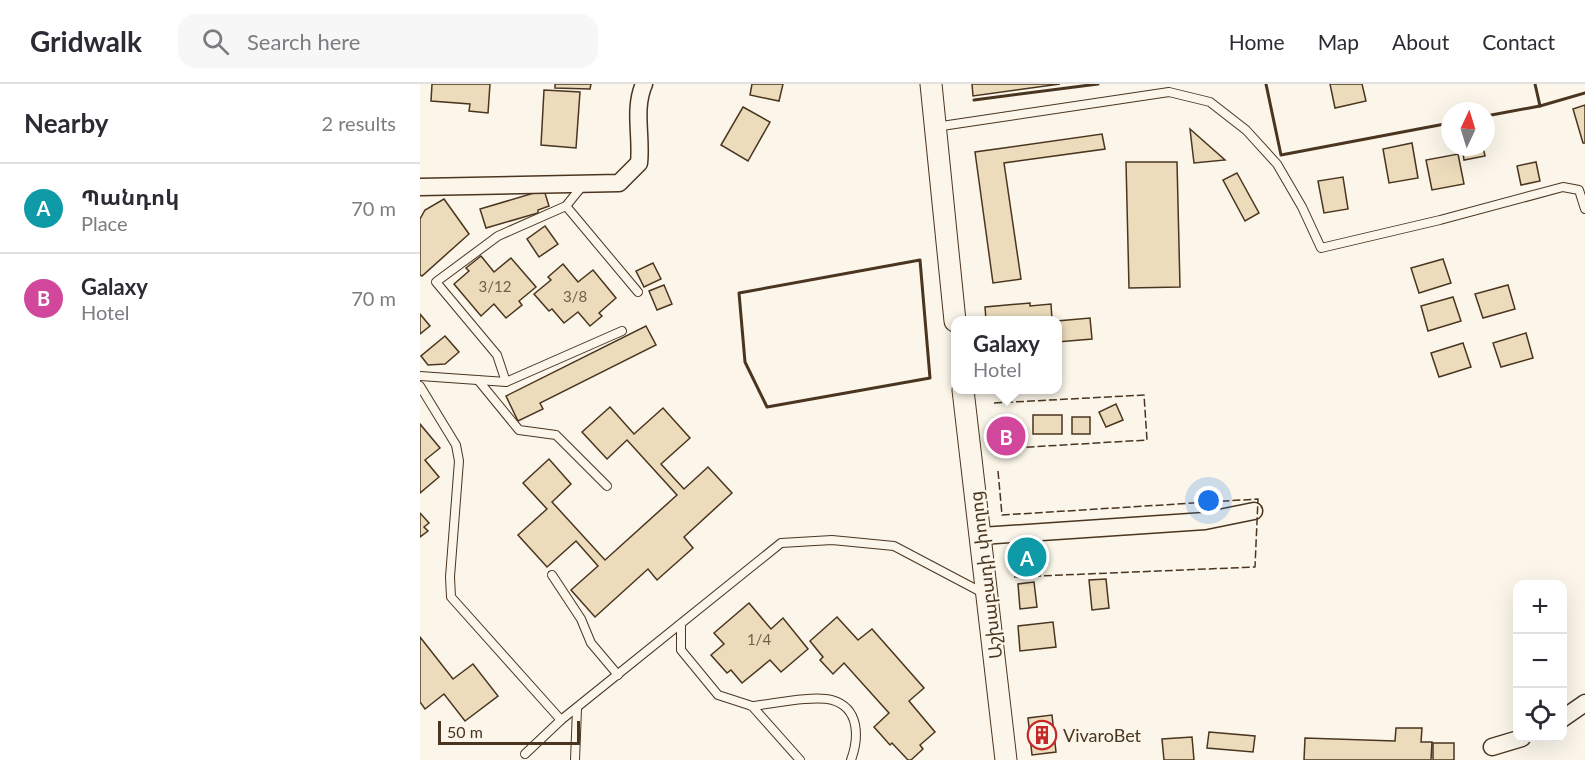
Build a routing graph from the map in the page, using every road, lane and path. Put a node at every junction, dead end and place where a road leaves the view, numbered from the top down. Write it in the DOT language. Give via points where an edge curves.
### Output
graph roads {
  1 [pos="644,84"];
  2 [pos="931,84"];
  3 [pos="934,127"];
  4 [pos="583,185"];
  5 [pos="420,187"];
  6 [pos="566,206"];
  7 [pos="1585,209"];
  8 [pos="638,292"];
  9 [pos="954,316"];
  10 [pos="622,330"];
  11 [pos="420,376"];
  12 [pos="478,380"];
  13 [pos="507,382"];
  14 [pos="420,386"];
  15 [pos="963,394"];
  16 [pos="606,486"];
  17 [pos="1254,511"];
  18 [pos="981,536"];
  19 [pos="552,575"];
  20 [pos="988,595"];
  21 [pos="681,624"];
  22 [pos="618,675"];
  23 [pos="1585,703"];
  24 [pos="752,706"];
  25 [pos="577,709"];
  26 [pos="1567,716"];
  27 [pos="561,720"];
  28 [pos="1513,741"];
  29 [pos="1492,747"];
  30 [pos="525,754"];
  31 [pos="575,760"];
  32 [pos="800,760"];
  33 [pos="851,760"];
  34 [pos="1006,760"];
  1 -- 4 [label="street" via="638,117 639,163 619,183"];
  2 -- 3 [label="street"];
  3 -- 7 [label="lane" via="1169,92 1210,102 1246,130 1277,164 1321,248 1563,187 1579,190"];
  3 -- 9 [label="street"];
  4 -- 5 [label="street"];
  4 -- 6 [label="lane"];
  6 -- 8 [label="lane"];
  6 -- 13 [label="lane" via="498,236 436,282 497,355"];
  10 -- 13 [label="lane"];
  11 -- 12 [label="lane"];
  12 -- 13 [label="lane"];
  12 -- 16 [label="lane" via="519,430 556,435"];
  14 -- 27 [label="lane" via="456,445 459,461 451,597"];
  15 -- 18 [label="street, Աշխաբադի փողոց"];
  17 -- 18 [label="street" via="1205,521"];
  18 -- 20 [label="street, Աշխաբադի փողոց"];
  19 -- 22 [label="lane" via="581,619 591,643"];
  20 -- 21 [label="lane" via="894,546 832,540 781,543"];
  20 -- 34 [label="street, Աշխաբադի փողոց"];
  21 -- 22 [label="lane"];
  21 -- 24 [label="lane" via="681,651 718,695"];
  22 -- 25 [label="lane"];
  23 -- 26 [label="street"];
  24 -- 32 [label="lane"];
  24 -- 33 [label="lane" via="813,699 835,701 852,717 856,727"];
  25 -- 27 [label="lane"];
  25 -- 31 [label="lane"];
  27 -- 30 [label="lane"];
  28 -- 29 [label="street"];
}
